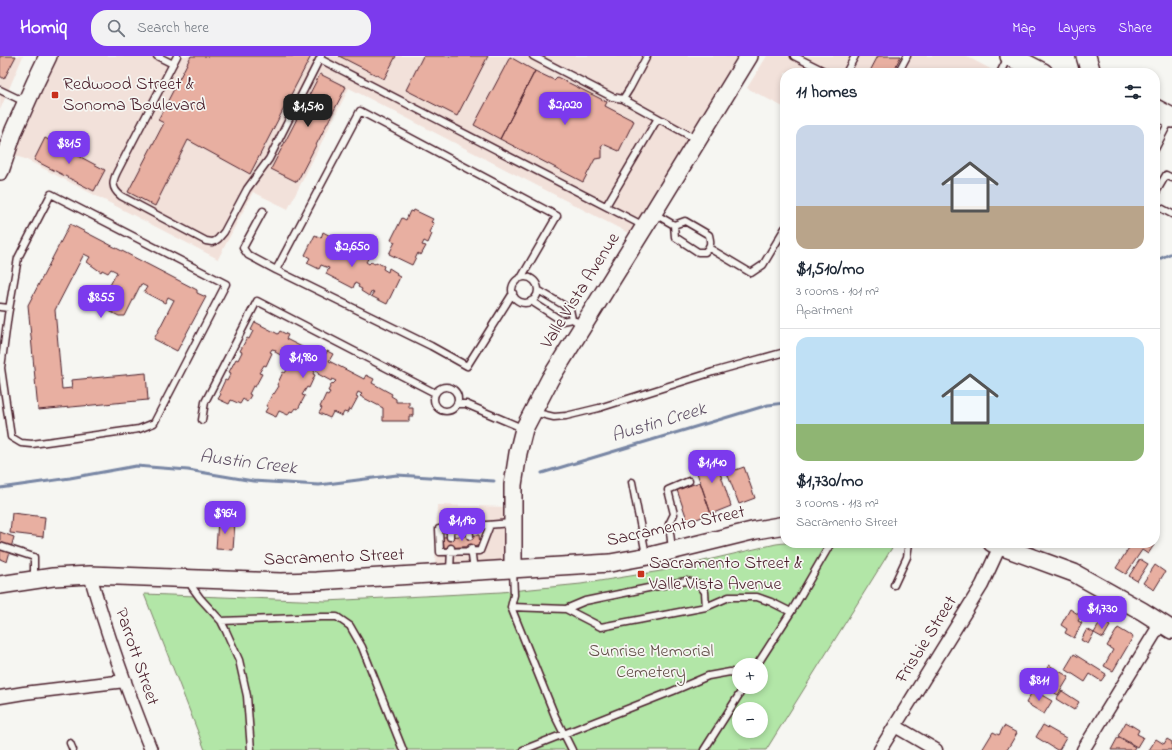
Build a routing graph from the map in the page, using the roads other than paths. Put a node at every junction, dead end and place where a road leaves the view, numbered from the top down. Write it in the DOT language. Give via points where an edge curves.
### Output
graph roads {
  1 [pos="48,56"];
  2 [pos="157,56"];
  3 [pos="177,56"];
  4 [pos="533,56"];
  5 [pos="647,56"];
  6 [pos="749,56"];
  7 [pos="794,56"];
  8 [pos="855,56"];
  9 [pos="907,56"];
  10 [pos="1009,56"];
  11 [pos="1086,56"];
  12 [pos="320,57"];
  13 [pos="173,64"];
  14 [pos="818,68"];
  15 [pos="849,68"];
  16 [pos="901,68"];
  17 [pos="1003,68"];
  18 [pos="1033,68"];
  19 [pos="1090,68"];
  20 [pos="0,90"];
  21 [pos="622,99"];
  22 [pos="26,103"];
  23 [pos="1160,111"];
  24 [pos="1172,117"];
  25 [pos="658,118"];
  26 [pos="698,140"];
  27 [pos="1160,140"];
  28 [pos="0,171"];
  29 [pos="1172,178"];
  30 [pos="1160,185"];
  31 [pos="606,206"];
  32 [pos="1160,208"];
  33 [pos="262,211"];
  34 [pos="1172,214"];
  35 [pos="649,220"];
  36 [pos="674,225"];
  37 [pos="780,236"];
  38 [pos="709,248"];
  39 [pos="276,270"];
  40 [pos="521,278"];
  41 [pos="538,290"];
  42 [pos="513,293"];
  43 [pos="531,301"];
  44 [pos="0,307"];
  45 [pos="9,308"];
  46 [pos="578,323"];
  47 [pos="780,353"];
  48 [pos="436,393"];
  49 [pos="457,404"];
  50 [pos="532,412"];
  51 [pos="202,420"];
  52 [pos="524,429"];
  53 [pos="689,481"];
  54 [pos="632,482"];
  55 [pos="513,523"];
  56 [pos="490,525"];
  57 [pos="780,526"];
  58 [pos="469,527"];
  59 [pos="450,528"];
  60 [pos="470,536"];
  61 [pos="450,537"];
  62 [pos="0,546"];
  63 [pos="828,548"];
  64 [pos="908,548"];
  65 [pos="996,548"];
  66 [pos="1008,548"];
  67 [pos="471,549"];
  68 [pos="451,550"];
  69 [pos="673,551"];
  70 [pos="646,557"];
  71 [pos="513,569"];
  72 [pos="474,571"];
  73 [pos="450,572"];
  74 [pos="90,575"];
  75 [pos="188,579"];
  76 [pos="34,580"];
  77 [pos="0,585"];
  78 [pos="894,585"];
  79 [pos="511,607"];
  80 [pos="706,607"];
  81 [pos="566,610"];
  82 [pos="791,612"];
  83 [pos="221,621"];
  84 [pos="1166,627"];
  85 [pos="761,658"];
  86 [pos="732,672"];
  87 [pos="125,681"];
  88 [pos="740,694"];
  89 [pos="0,697"];
  90 [pos="895,726"];
  91 [pos="564,734"];
  92 [pos="70,743"];
  93 [pos="73,750"];
  94 [pos="150,750"];
  95 [pos="251,750"];
  96 [pos="403,750"];
  97 [pos="523,750"];
  98 [pos="572,750"];
  99 [pos="704,750"];
  100 [pos="880,750"];
  101 [pos="936,750"];
  102 [pos="1083,750"];
  1 -- 22 [label="main road"];
  2 -- 13 [label="lane"];
  3 -- 13 [label="lane"];
  4 -- 21 [label="lane" via="612,97"];
  5 -- 21 [label="lane"];
  6 -- 26 [label="main road, Valle Vista Avenue"];
  7 -- 14 [label="lane"];
  8 -- 15 [label="lane"];
  9 -- 16 [label="lane"];
  10 -- 17 [label="lane"];
  10 -- 18 [label="main road"];
  11 -- 19 [label="main road"];
  12 -- 13 [label="lane" via="269,159 247,190 224,232 212,242 121,196 113,183"];
  12 -- 31 [label="lane"];
  20 -- 22 [label="lane"];
  21 -- 25 [label="lane"];
  22 -- 28 [label="main road"];
  23 -- 24 [label="main road"];
  24 -- 27 [label="lane"];
  25 -- 26 [label="lane"];
  25 -- 31 [label="lane"];
  26 -- 35 [label="main road, Valle Vista Avenue"];
  29 -- 30 [label="lane" via="1166,175"];
  31 -- 35 [label="lane"];
  32 -- 34 [label="lane"];
  33 -- 39 [label="lane" via="243,248 248,255"];
  35 -- 36 [label="lane"];
  35 -- 46 [label="main road, Valle Vista Avenue"];
  36 -- 38 [label="lane" via="675,237 698,252 704,252"];
  36 -- 38 [label="lane" via="685,221 709,235"];
  37 -- 38 [label="lane" via="763,265 751,273"];
  39 -- 40 [label="lane" via="360,111 558,216"];
  39 -- 42 [label="lane" via="467,366"];
  40 -- 41 [label="lane" via="533,280"];
  40 -- 42 [label="lane" via="515,282"];
  41 -- 43 [label="lane"];
  41 -- 46 [label="lane" via="570,309"];
  42 -- 43 [label="lane" via="520,301"];
  43 -- 46 [label="lane" via="562,321"];
  44 -- 45 [label="lane"];
  45 -- 45 [label="lane" via="1,368 11,437 21,443 32,444 139,429 154,423 226,284 51,194 18,258"];
  46 -- 50 [label="main road, Valle Vista Avenue"];
  47 -- 50 [label="lane" via="572,415 554,417"];
  48 -- 49 [label="lane" via="439,389 450,388 458,396"];
  48 -- 49 [label="lane" via="434,400 440,410 448,412"];
  48 -- 51 [label="lane" via="257,301 205,402"];
  49 -- 52 [label="lane" via="466,404"];
  50 -- 52 [label="main road, Valle Vista Avenue"];
  52 -- 55 [label="main road, Valle Vista Avenue" via="513,485"];
  53 -- 69 [label="lane" via="668,490 674,514 669,524"];
  54 -- 70 [label="lane"];
  55 -- 56 [label="lane"];
  55 -- 71 [label="main road, Valle Vista Avenue"];
  56 -- 58 [label="lane"];
  56 -- 67 [label="lane" via="480,551"];
  57 -- 69 [label="main road, Sacramento Street"];
  58 -- 59 [label="lane"];
  58 -- 60 [label="lane"];
  59 -- 61 [label="lane"];
  59 -- 68 [label="lane" via="439,529 440,552"];
  62 -- 76 [label="lane" via="34,557"];
  63 -- 82 [label="lane"];
  64 -- 78 [label="lane" via="907,557"];
  65 -- 90 [label="street, Frisbie Street" via="982,585"];
  66 -- 84 [label="main road" via="1074,573"];
  67 -- 68 [label="lane"];
  67 -- 72 [label="lane"];
  68 -- 73 [label="lane"];
  69 -- 70 [label="main road, Sacramento Street"];
  70 -- 71 [label="main road, Sacramento Street" via="610,563"];
  71 -- 72 [label="main road, Sacramento Street"];
  71 -- 79 [label="lane" via="514,594"];
  72 -- 73 [label="main road, Sacramento Street"];
  73 -- 75 [label="main road, Sacramento Street" via="309,582"];
  74 -- 75 [label="main road, Sacramento Street"];
  74 -- 76 [label="main road, Sacramento Street"];
  74 -- 87 [label="street, Parrott Street"];
  75 -- 83 [label="lane" via="200,598"];
  76 -- 77 [label="main road, Sacramento Street"];
  79 -- 81 [label="lane"];
  79 -- 91 [label="lane"];
  80 -- 81 [label="lane" via="601,627"];
  80 -- 81 [label="lane" via="706,592 699,584 686,581 585,601"];
  80 -- 82 [label="lane" via="729,597 757,597"];
  82 -- 85 [label="lane"];
  83 -- 95 [label="lane" via="238,660 247,696"];
  83 -- 96 [label="lane" via="337,617 350,626 362,647"];
  84 -- 102 [label="street"];
  86 -- 91 [label="lane" via="708,676"];
  87 -- 89 [label="street"];
  87 -- 94 [label="street, Parrott Street"];
  88 -- 99 [label="lane"];
  90 -- 100 [label="street, Frisbie Street"];
  90 -- 101 [label="street"];
  91 -- 97 [label="lane"];
  91 -- 98 [label="lane"];
  92 -- 93 [label="lane"];
}
